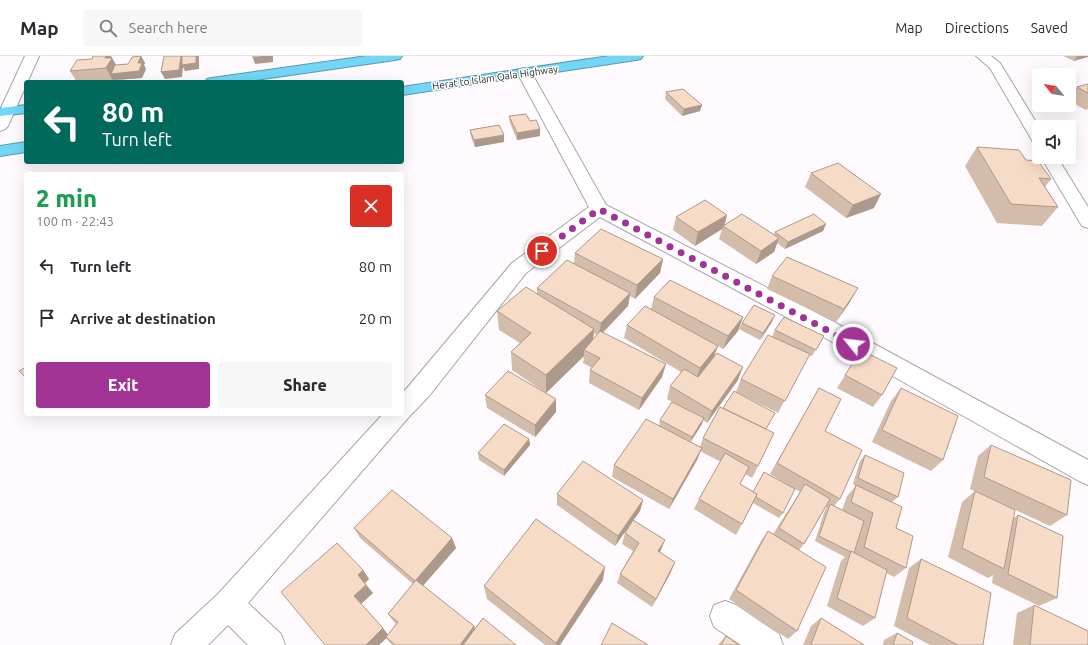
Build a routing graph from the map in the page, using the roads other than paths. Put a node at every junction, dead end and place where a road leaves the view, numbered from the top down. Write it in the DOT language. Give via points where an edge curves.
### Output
graph roads {
  1 [pos="32,56"];
  2 [pos="395,56"];
  3 [pos="636,56"];
  4 [pos="983,56"];
  5 [pos="524,72"];
  6 [pos="226,80"];
  7 [pos="404,91"];
  8 [pos="24,109"];
  9 [pos="4,112"];
  10 [pos="0,126"];
  11 [pos="1032,128"];
  12 [pos="24,147"];
  13 [pos="0,151"];
  14 [pos="1053,164"];
  15 [pos="599,209"];
  16 [pos="1088,222"];
  17 [pos="404,408"];
  18 [pos="396,416"];
  19 [pos="1088,473"];
  20 [pos="228,604"];
  21 [pos="724,616"];
  22 [pos="186,645"];
  23 [pos="270,645"];
  24 [pos="768,645"];
  1 -- 9 [label="street"];
  2 -- 6 [label="highway"];
  3 -- 5 [label="highway, Herat to Islam Qala Highway"];
  4 -- 11 [label="street" via="995,66"];
  5 -- 7 [label="highway, Herat to Islam Qala Highway"];
  5 -- 15 [label="street"];
  8 -- 9 [label="highway"];
  9 -- 10 [label="street"];
  12 -- 13 [label="highway"];
  14 -- 16 [label="street"];
  15 -- 17 [label="street" via="519,268"];
  15 -- 19 [label="street" via="826,328"];
  18 -- 20 [label="street"];
  20 -- 22 [label="street"];
  20 -- 23 [label="street"];
  21 -- 24 [label="street"];
}
